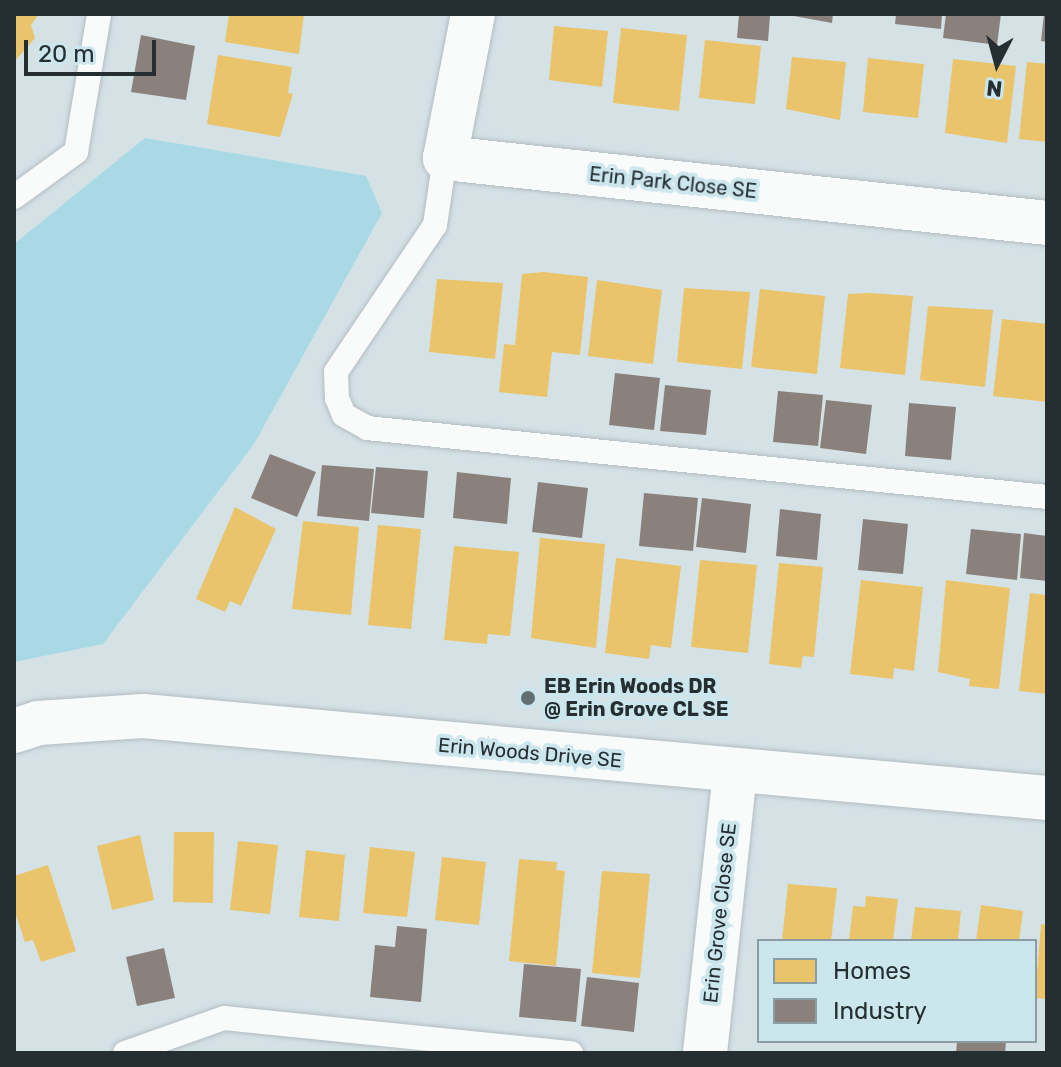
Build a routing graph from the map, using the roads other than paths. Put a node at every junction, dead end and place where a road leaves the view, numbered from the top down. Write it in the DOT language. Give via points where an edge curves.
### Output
graph roads {
  1 [pos="99,14"];
  2 [pos="473,14"];
  3 [pos="445,158"];
  4 [pos="14,197"];
  5 [pos="1047,223"];
  6 [pos="1047,497"];
  7 [pos="14,731"];
  8 [pos="735,772"];
  9 [pos="1047,798"];
  10 [pos="125,1053"];
  11 [pos="571,1053"];
  12 [pos="705,1053"];
  1 -- 4 [label="lane" via="76,152"];
  2 -- 3 [label="street"];
  3 -- 5 [label="street, Erin Park Close SE"];
  3 -- 6 [label="lane" via="435,225 336,372 344,415 367,428"];
  7 -- 8 [label="street, Erin Woods Drive SE" via="38,723 143,716"];
  8 -- 9 [label="street, Erin Woods Drive SE"];
  8 -- 12 [label="street, Erin Grove Close SE"];
  10 -- 11 [label="lane" via="224,1018"];
}
